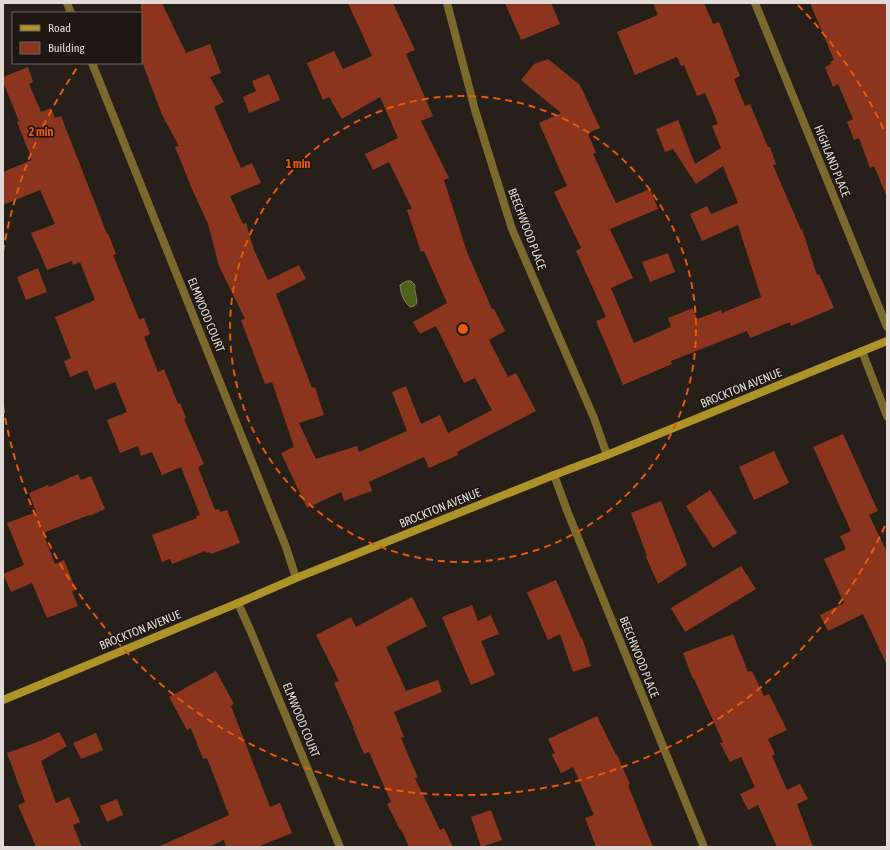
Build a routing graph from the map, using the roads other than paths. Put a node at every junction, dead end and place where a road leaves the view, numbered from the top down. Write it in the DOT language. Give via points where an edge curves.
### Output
graph roads {
  1 [pos="447,3"];
  2 [pos="755,3"];
  3 [pos="92,64"];
  4 [pos="887,327"];
  5 [pos="887,341"];
  6 [pos="862,351"];
  7 [pos="887,416"];
  8 [pos="607,455"];
  9 [pos="554,475"];
  10 [pos="296,578"];
  11 [pos="238,603"];
  12 [pos="3,700"];
  13 [pos="340,847"];
  14 [pos="704,847"];
  1 -- 8 [label="street, BEECHWOOD PLACE" via="474,110 512,230 594,418"];
  2 -- 4 [label="street, HIGHLAND PLACE"];
  3 -- 10 [label="street, ELMWOOD COURT" via="286,547"];
  5 -- 6 [label="main road, BROCKTON AVENUE"];
  6 -- 7 [label="street"];
  6 -- 8 [label="main road, BROCKTON AVENUE"];
  8 -- 9 [label="main road, BROCKTON AVENUE"];
  9 -- 10 [label="main road, BROCKTON AVENUE"];
  9 -- 14 [label="street, BEECHWOOD PLACE"];
  10 -- 11 [label="main road, BROCKTON AVENUE"];
  11 -- 12 [label="main road, BROCKTON AVENUE"];
  11 -- 13 [label="street, ELMWOOD COURT"];
}
